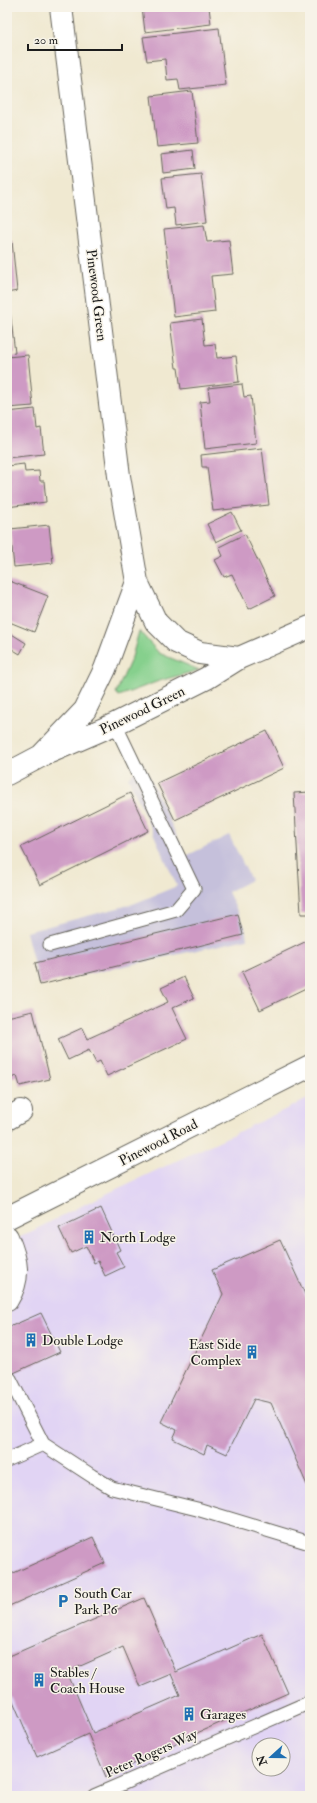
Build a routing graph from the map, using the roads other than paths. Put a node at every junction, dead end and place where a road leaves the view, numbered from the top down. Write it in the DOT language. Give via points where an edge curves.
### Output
graph roads {
  1 [pos="61,7"];
  2 [pos="137,582"];
  3 [pos="310,627"];
  4 [pos="240,658"];
  5 [pos="115,724"];
  6 [pos="41,756"];
  7 [pos="7,774"];
  8 [pos="50,945"];
  9 [pos="310,1066"];
  10 [pos="7,1218"];
  11 [pos="7,1237"];
  12 [pos="7,1300"];
  13 [pos="10,1379"];
  14 [pos="43,1444"];
  15 [pos="7,1460"];
  16 [pos="310,1543"];
  17 [pos="310,1702"];
  18 [pos="94,1796"];
  1 -- 2 [label="street, Pinewood Green" via="119,476"];
  2 -- 4 [label="street, Pinewood Green" via="156,622 176,642 200,653"];
  2 -- 6 [label="street, Pinewood Green" via="105,669 85,710"];
  3 -- 4 [label="street, Pinewood Green"];
  4 -- 5 [label="street, Pinewood Green" via="207,678"];
  5 -- 6 [label="street, Pinewood Green"];
  5 -- 8 [label="lane" via="194,889 176,910"];
  6 -- 7 [label="street, Pinewood Green"];
  9 -- 10 [label="street, Pinewood Road"];
  11 -- 12 [label="street" via="17,1264 14,1289"];
  13 -- 14 [label="lane"];
  14 -- 15 [label="lane"];
  14 -- 16 [label="lane" via="112,1488 197,1509"];
  17 -- 18 [label="lane, Peter Rogers Way"];
}
